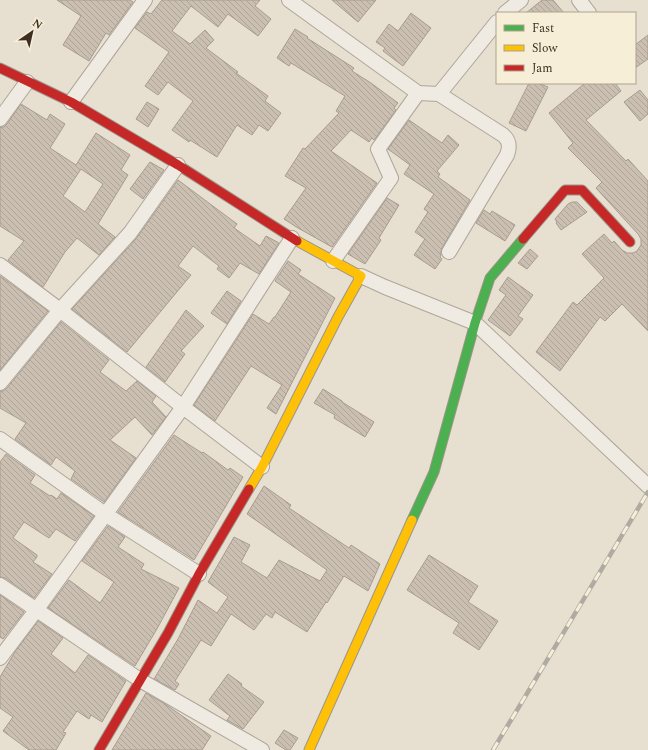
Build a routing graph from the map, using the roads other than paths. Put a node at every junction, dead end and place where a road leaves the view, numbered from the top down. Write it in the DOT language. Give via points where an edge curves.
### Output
graph roads {
  1 [pos="145,0"];
  2 [pos="289,0"];
  3 [pos="521,0"];
  4 [pos="579,0"];
  5 [pos="506,12"];
  6 [pos="588,12"];
  7 [pos="496,23"];
  8 [pos="0,68"];
  9 [pos="27,82"];
  10 [pos="418,93"];
  11 [pos="439,94"];
  12 [pos="71,102"];
  13 [pos="0,120"];
  14 [pos="178,165"];
  15 [pos="292,238"];
  16 [pos="630,242"];
  17 [pos="449,252"];
  18 [pos="333,261"];
  19 [pos="0,265"];
  20 [pos="361,276"];
  21 [pos="60,310"];
  22 [pos="475,324"];
  23 [pos="0,383"];
  24 [pos="182,407"];
  25 [pos="0,439"];
  26 [pos="262,467"];
  27 [pos="648,486"];
  28 [pos="105,514"];
  29 [pos="199,574"];
  30 [pos="0,585"];
  31 [pos="37,610"];
  32 [pos="0,658"];
  33 [pos="140,680"];
  34 [pos="99,750"];
  35 [pos="262,750"];
  36 [pos="309,750"];
  1 -- 12 [label="street"];
  2 -- 10 [label="street"];
  3 -- 5 [label="street"];
  4 -- 6 [label="street"];
  7 -- 11 [label="street"];
  8 -- 9 [label="street"];
  9 -- 12 [label="street"];
  9 -- 13 [label="street"];
  10 -- 11 [label="street"];
  10 -- 18 [label="street" via="378,149 391,178"];
  11 -- 17 [label="street" via="503,135 509,144 507,155"];
  12 -- 14 [label="street"];
  14 -- 15 [label="street"];
  14 -- 21 [label="street" via="130,233"];
  15 -- 18 [label="street"];
  15 -- 24 [label="street"];
  16 -- 22 [label="street" via="582,190 565,190 490,278"];
  18 -- 20 [label="street"];
  19 -- 21 [label="street"];
  20 -- 22 [label="street"];
  20 -- 26 [label="street"];
  21 -- 23 [label="street"];
  21 -- 24 [label="street"];
  22 -- 27 [label="street"];
  22 -- 36 [label="street" via="434,472"];
  24 -- 26 [label="street"];
  24 -- 28 [label="street"];
  25 -- 28 [label="street"];
  26 -- 29 [label="street"];
  28 -- 29 [label="street"];
  28 -- 31 [label="street"];
  29 -- 33 [label="street"];
  30 -- 31 [label="street"];
  31 -- 32 [label="street"];
  31 -- 33 [label="street"];
  33 -- 34 [label="street"];
  33 -- 35 [label="street"];
}
